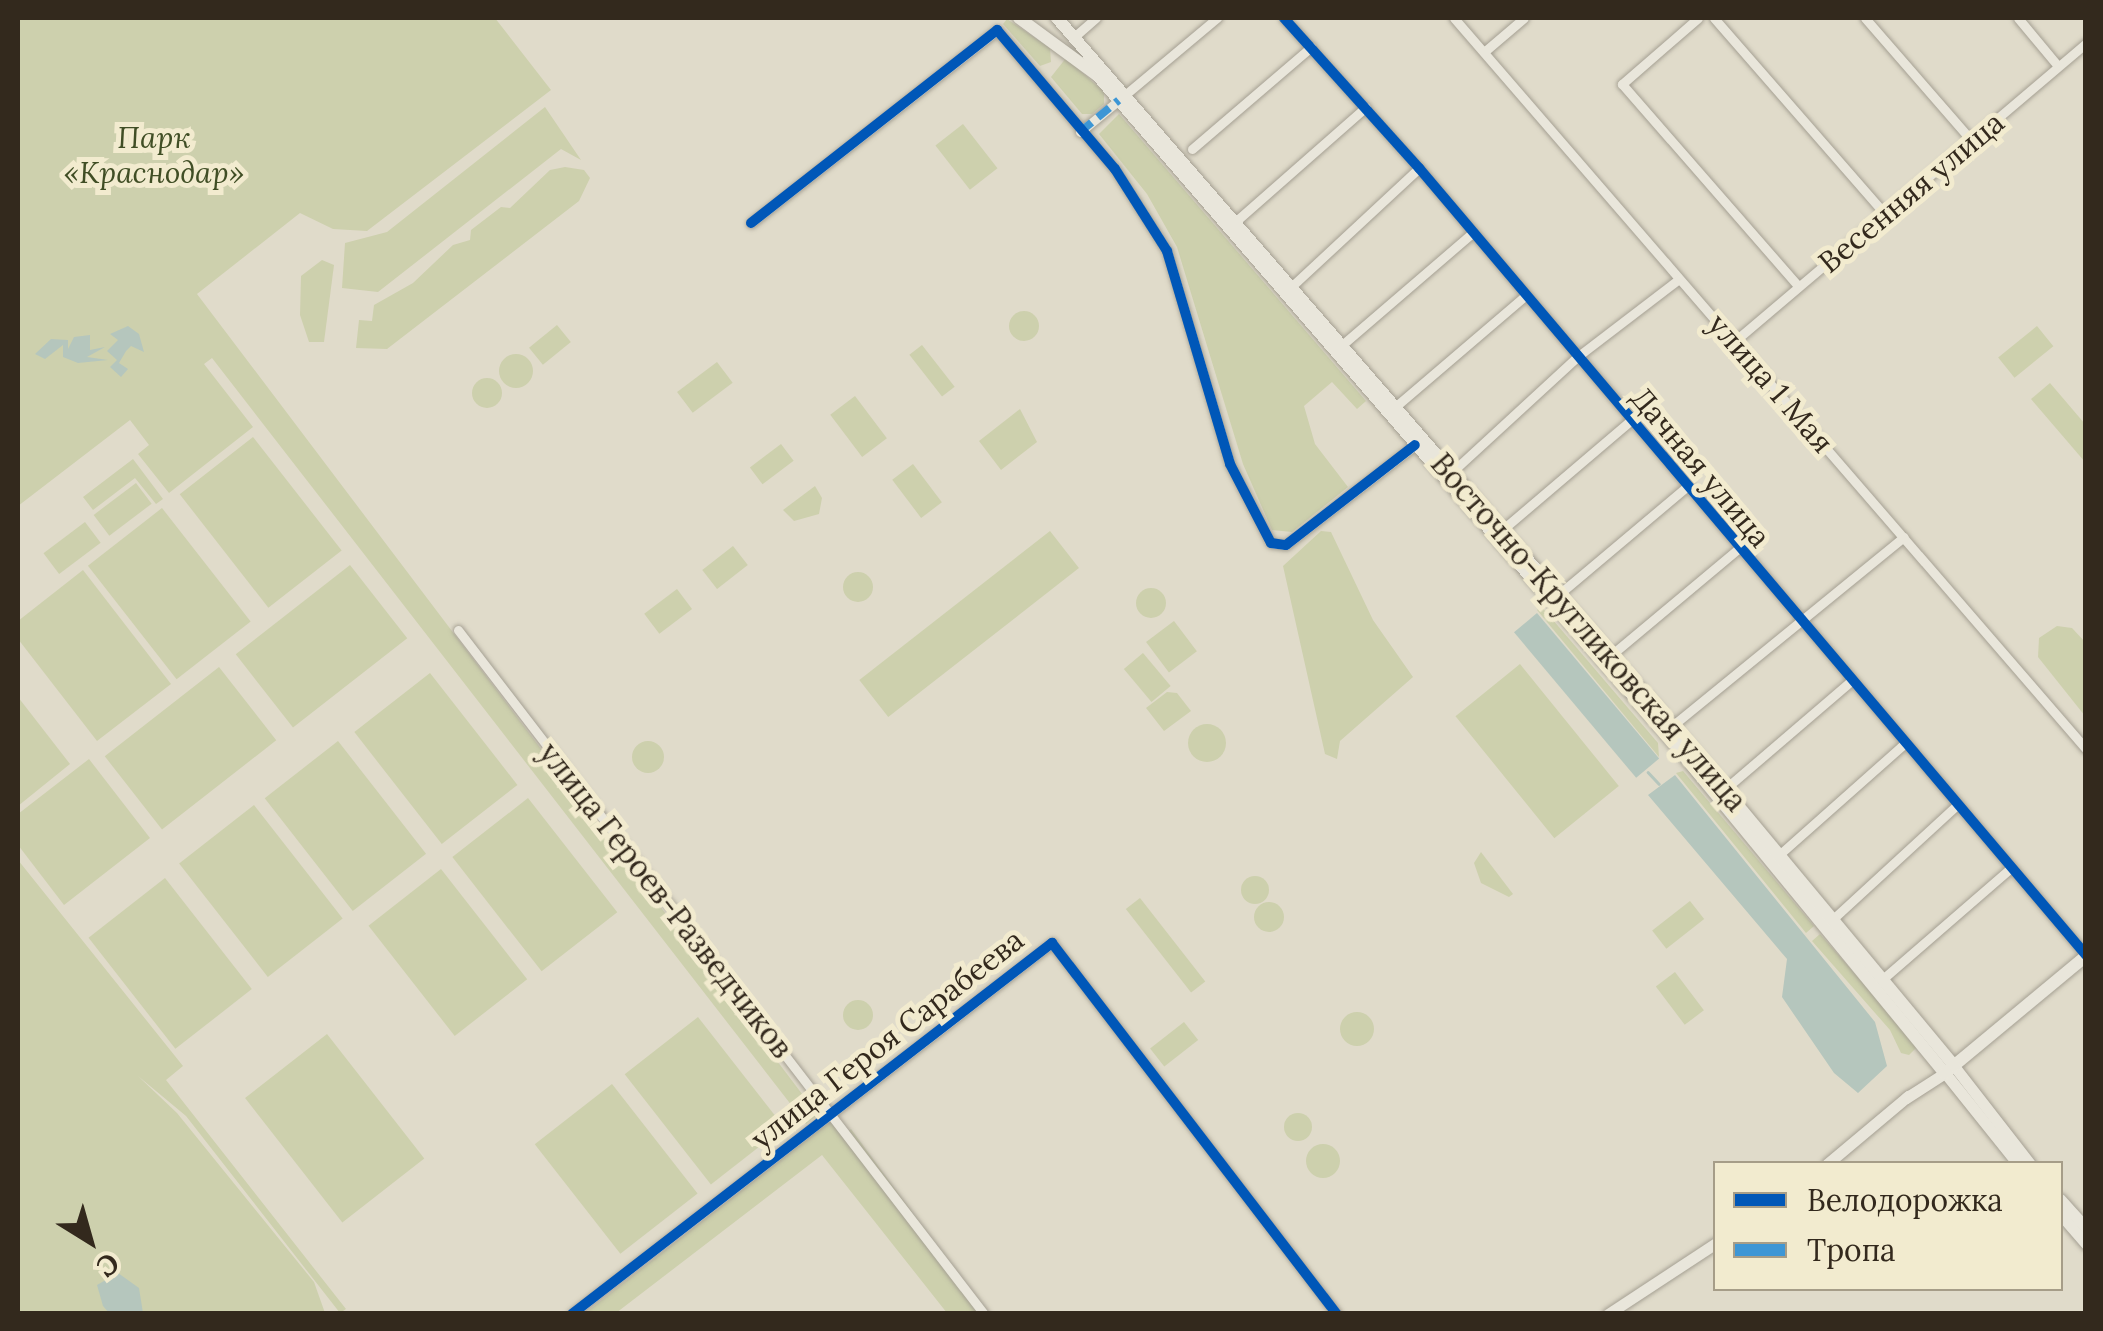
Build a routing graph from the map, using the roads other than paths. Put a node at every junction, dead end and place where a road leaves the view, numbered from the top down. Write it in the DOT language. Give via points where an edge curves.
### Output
graph roads {
  1 [pos="1018,18"];
  2 [pos="1057,18"];
  3 [pos="1096,18"];
  4 [pos="1217,18"];
  5 [pos="1284,18"];
  6 [pos="1454,18"];
  7 [pos="1524,18"];
  8 [pos="1698,18"];
  9 [pos="1714,18"];
  10 [pos="1865,18"];
  11 [pos="2018,18"];
  12 [pos="1074,37"];
  13 [pos="2086,43"];
  14 [pos="1311,46"];
  15 [pos="1484,52"];
  16 [pos="2058,66"];
  17 [pos="1120,98"];
  18 [pos="1366,108"];
  19 [pos="1080,132"];
  20 [pos="1972,141"];
  21 [pos="1192,150"];
  22 [pos="1420,168"];
  23 [pos="1885,214"];
  24 [pos="1236,222"];
  25 [pos="751,223"];
  26 [pos="1472,232"];
  27 [pos="1679,279"];
  28 [pos="1798,286"];
  29 [pos="1291,287"];
  30 [pos="1524,296"];
  31 [pos="1736,340"];
  32 [pos="1342,345"];
  33 [pos="1577,357"];
  34 [pos="1395,407"];
  35 [pos="1629,422"];
  36 [pos="1415,445"];
  37 [pos="1452,472"];
  38 [pos="1685,488"];
  39 [pos="1502,530"];
  40 [pos="1904,537"];
  41 [pos="1738,549"];
  42 [pos="1558,595"];
  43 [pos="1800,622"];
  44 [pos="458,630"];
  45 [pos="1610,656"];
  46 [pos="1851,682"];
  47 [pos="1672,726"];
  48 [pos="1904,744"];
  49 [pos="2086,749"];
  50 [pos="1725,789"];
  51 [pos="1957,806"];
  52 [pos="1780,854"];
  53 [pos="2011,868"];
  54 [pos="1834,918"];
  55 [pos="2084,951"];
  56 [pos="1885,977"];
  57 [pos="1947,1065"];
  58 [pos="830,1114"];
  59 [pos="1831,1161"];
  60 [pos="2016,1161"];
  61 [pos="2027,1161"];
  62 [pos="2063,1202"];
  63 [pos="2063,1217"];
  64 [pos="2086,1228"];
  65 [pos="2086,1244"];
  66 [pos="1713,1245"];
  67 [pos="572,1314"];
  68 [pos="984,1314"];
  69 [pos="1337,1314"];
  70 [pos="1608,1314"];
  1 -- 17 [label="main road, Восточно-Кругликовская улица" via="1084,63"];
  2 -- 12 [label="main road, Восточно-Кругликовская улица"];
  3 -- 12 [label="street"];
  4 -- 17 [label="street"];
  5 -- 14 [label="street, Дачная улица"];
  6 -- 15 [label="street, улица 1 Мая"];
  7 -- 15 [label="street"];
  8 -- 28 [label="street" via="1622,84"];
  9 -- 23 [label="street"];
  10 -- 20 [label="street"];
  11 -- 16 [label="street"];
  12 -- 17 [label="main road, Восточно-Кругликовская улица"];
  13 -- 16 [label="street, Весенняя улица"];
  14 -- 18 [label="street, Дачная улица"];
  14 -- 21 [label="street"];
  15 -- 27 [label="street, улица 1 Мая"];
  16 -- 20 [label="street, Весенняя улица"];
  17 -- 19 [label="street"];
  17 -- 24 [label="main road, Восточно-Кругликовская улица"];
  17 -- 36 [label="main road, Восточно-Кругликовская улица"];
  18 -- 22 [label="street, Дачная улица"];
  18 -- 24 [label="street"];
  19 -- 25 [label="street" via="996,30"];
  19 -- 36 [label="street" via="1132,192 1167,252 1224,446 1271,543 1286,545"];
  20 -- 23 [label="street, Весенняя улица"];
  22 -- 26 [label="street, Дачная улица"];
  22 -- 29 [label="street"];
  23 -- 28 [label="street, Весенняя улица"];
  24 -- 29 [label="main road, Восточно-Кругликовская улица"];
  26 -- 30 [label="street, Дачная улица"];
  26 -- 32 [label="street"];
  27 -- 31 [label="street, улица 1 Мая"];
  27 -- 33 [label="street"];
  28 -- 31 [label="street, Весенняя улица"];
  29 -- 32 [label="main road, Восточно-Кругликовская улица"];
  30 -- 33 [label="street, Дачная улица"];
  30 -- 34 [label="street"];
  31 -- 40 [label="street, улица 1 Мая"];
  32 -- 34 [label="main road, Восточно-Кругликовская улица"];
  33 -- 35 [label="street, Дачная улица"];
  33 -- 37 [label="street"];
  34 -- 37 [label="main road, Восточно-Кругликовская улица"];
  35 -- 38 [label="street, Дачная улица"];
  35 -- 39 [label="street, Дачная улица"];
  36 -- 57 [label="main road, Восточно-Кругликовская улица"];
  37 -- 39 [label="main road, Восточно-Кругликовская улица"];
  38 -- 41 [label="street, Дачная улица"];
  38 -- 42 [label="street, Дачная улица"];
  39 -- 42 [label="main road, Восточно-Кругликовская улица"];
  40 -- 43 [label="street"];
  40 -- 49 [label="street, улица 1 Мая"];
  41 -- 43 [label="street, Дачная улица"];
  41 -- 45 [label="street, Дачная улица"];
  42 -- 45 [label="main road, Восточно-Кругликовская улица"];
  43 -- 46 [label="street, Дачная улица"];
  43 -- 47 [label="street"];
  44 -- 58 [label="street, улица Героев-Разведчиков"];
  45 -- 47 [label="main road, Восточно-Кругликовская улица"];
  46 -- 48 [label="street, Дачная улица"];
  46 -- 50 [label="street"];
  47 -- 50 [label="main road, Восточно-Кругликовская улица"];
  48 -- 51 [label="street, Дачная улица"];
  48 -- 52 [label="street"];
  50 -- 52 [label="main road, Восточно-Кругликовская улица"];
  51 -- 53 [label="street, Дачная улица"];
  51 -- 54 [label="street"];
  52 -- 54 [label="main road, Восточно-Кругликовская улица"];
  53 -- 55 [label="street, Дачная улица"];
  53 -- 56 [label="street"];
  54 -- 56 [label="main road, Восточно-Кругликовская улица"];
  55 -- 57 [label="main road"];
  55 -- 57 [label="main road"];
  56 -- 57 [label="main road, Восточно-Кругликовская улица"];
  57 -- 59 [label="street"];
  57 -- 60 [label="street, Восточно-Кругликовская улица"];
  57 -- 61 [label="street, Восточно-Кругликовская улица"];
  58 -- 67 [label="street, улица Героя Сарабеева"];
  58 -- 68 [label="street, улица Героев-Разведчиков"];
  58 -- 69 [label="street, улица Героя Сарабеева" via="1052,943"];
  62 -- 64 [label="street"];
  63 -- 65 [label="street"];
  66 -- 70 [label="street"];
}
